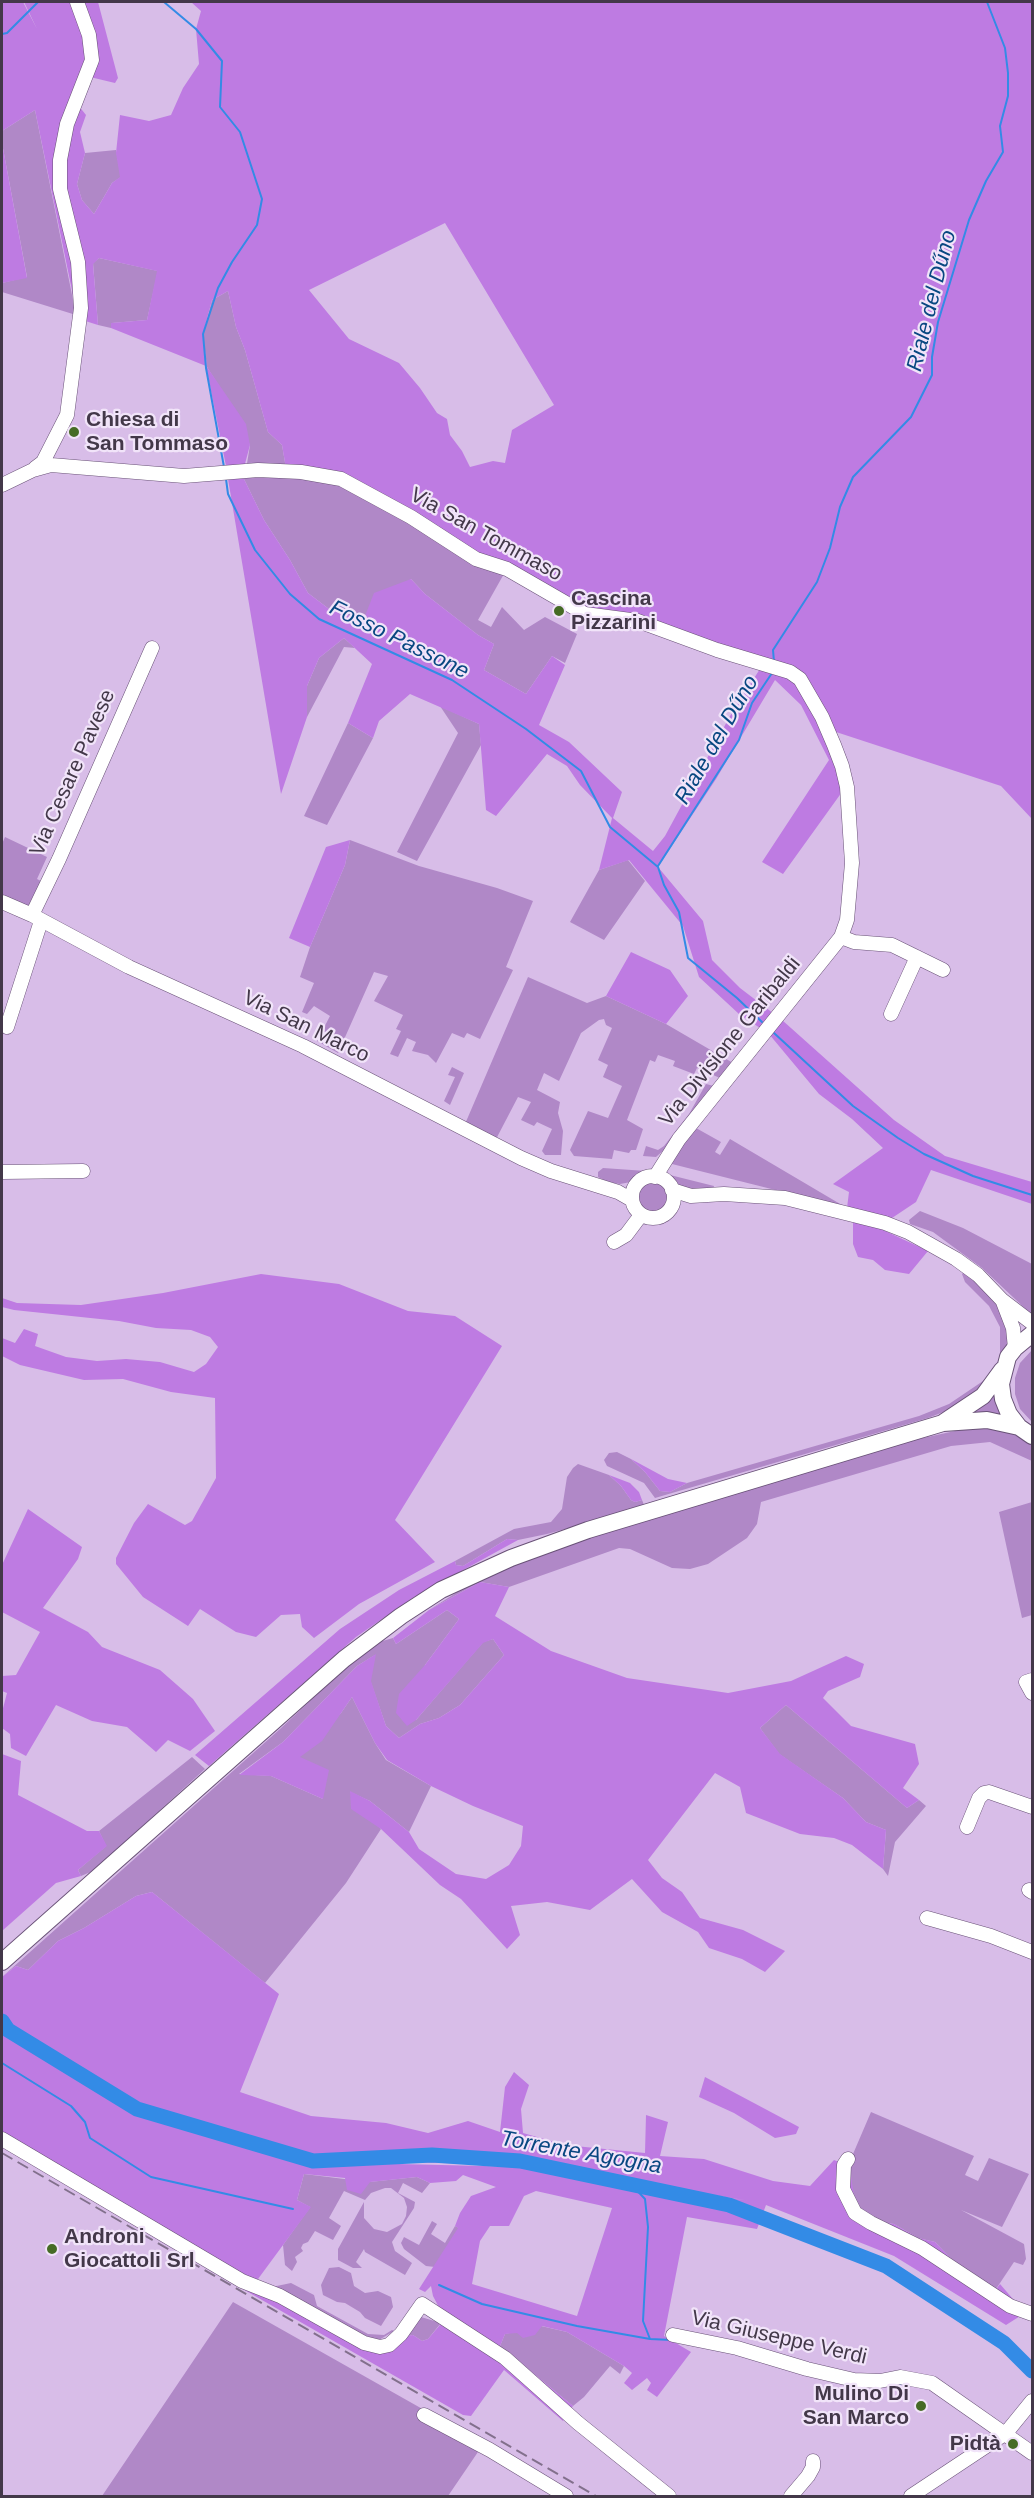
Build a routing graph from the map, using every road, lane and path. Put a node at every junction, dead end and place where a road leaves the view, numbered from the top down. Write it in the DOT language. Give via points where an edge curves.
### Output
graph roads {
  1 [pos="77,2"];
  2 [pos="33,470"];
  3 [pos="2,485"];
  4 [pos="152,648"];
  5 [pos="2,902"];
  6 [pos="36,918"];
  7 [pos="841,937"];
  8 [pos="917,957"];
  9 [pos="943,970"];
  10 [pos="891,1014"];
  11 [pos="7,1027"];
  12 [pos="83,1171"];
  13 [pos="2,1172"];
  14 [pos="655,1177"];
  15 [pos="637,1183"];
  16 [pos="595,1184"];
  17 [pos="672,1190"];
  18 [pos="691,1196"];
  19 [pos="632,1200"];
  20 [pos="672,1206"];
  21 [pos="641,1215"];
  22 [pos="614,1242"];
  23 [pos="1002,1300"];
  24 [pos="1032,1323"];
  25 [pos="1032,1334"];
  26 [pos="1015,1348"];
  27 [pos="1004,1368"];
  28 [pos="943,1423"];
  29 [pos="1026,1431"];
  30 [pos="1032,1680"];
  31 [pos="1032,1694"];
  32 [pos="1032,1807"];
  33 [pos="967,1827"];
  34 [pos="927,1918"];
  35 [pos="1032,1952"];
  36 [pos="2,1962"];
  37 [pos="2,2139"];
  38 [pos="848,2158"];
  39 [pos="1032,2314"];
  40 [pos="673,2335"];
  41 [pos="1032,2401"];
  42 [pos="424,2415"];
  43 [pos="1006,2433"];
  44 [pos="1032,2453"];
  45 [pos="813,2461"];
  46 [pos="566,2496"];
  47 [pos="669,2496"];
  48 [pos="791,2496"];
  49 [pos="911,2496"];
  1 -- 2 [label="street" via="89,35 92,60 70,115 60,160 60,189 78,262 81,309 67,416 43,462"];
  2 -- 3 [label="street, Via San Tommaso"];
  2 -- 7 [label="street, Via San Tommaso" via="51,465 184,476 258,470 340,479 476,559 507,570 585,614 638,621 790,672 800,680 822,717 847,787 852,863 847,920"];
  4 -- 6 [label="street, Via Cesare Pavese"];
  5 -- 6 [label="street, Via San Marco"];
  6 -- 11 [label="street, Via Cesare Pavese"];
  6 -- 16 [label="street, Via San Marco" via="129,968 303,1046 520,1158"];
  7 -- 8 [label="street" via="892,945"];
  7 -- 14 [label="street, Via Divisione Garibaldi" via="679,1139"];
  8 -- 9 [label="street"];
  8 -- 10 [label="street"];
  12 -- 13 [label="street"];
  14 -- 15 [label="street"];
  14 -- 17 [label="street"];
  15 -- 16 [label="street, Via San Marco" via="622,1188"];
  15 -- 19 [label="street"];
  16 -- 19 [label="street, Via San Marco"];
  17 -- 18 [label="street"];
  17 -- 20 [label="street"];
  18 -- 20 [label="street"];
  18 -- 23 [label="street" via="777,1197 885,1223 956,1259"];
  19 -- 21 [label="street"];
  20 -- 21 [label="street" via="660,1217"];
  21 -- 22 [label="street" via="626,1235"];
  23 -- 24 [label="street"];
  23 -- 26 [label="street" via="1013,1328"];
  25 -- 26 [label="main road"];
  26 -- 27 [label="main road"];
  27 -- 28 [label="main road" via="984,1396"];
  27 -- 29 [label="main road" via="1003,1400 1009,1414"];
  28 -- 29 [label="main road" via="987,1420"];
  28 -- 36 [label="main road" via="588,1530 486,1568 441,1590 344,1659"];
  30 -- 31 [label="street" via="1026,1682"];
  32 -- 33 [label="street" via="984,1793"];
  34 -- 35 [label="street"];
  37 -- 47 [label="street" via="242,2280 280,2296 364,2343 389,2345 422,2304 505,2358"];
  38 -- 39 [label="street" via="843,2189 855,2212 922,2248 1010,2306"];
  40 -- 43 [label="street, Via Giuseppe Verdi" via="854,2380 918,2379 932,2383"];
  41 -- 43 [label="street"];
  42 -- 46 [label="street"];
  43 -- 44 [label="street, Via Giuseppe Verdi"];
  43 -- 49 [label="street"];
  45 -- 48 [label="street" via="808,2476"];
}
